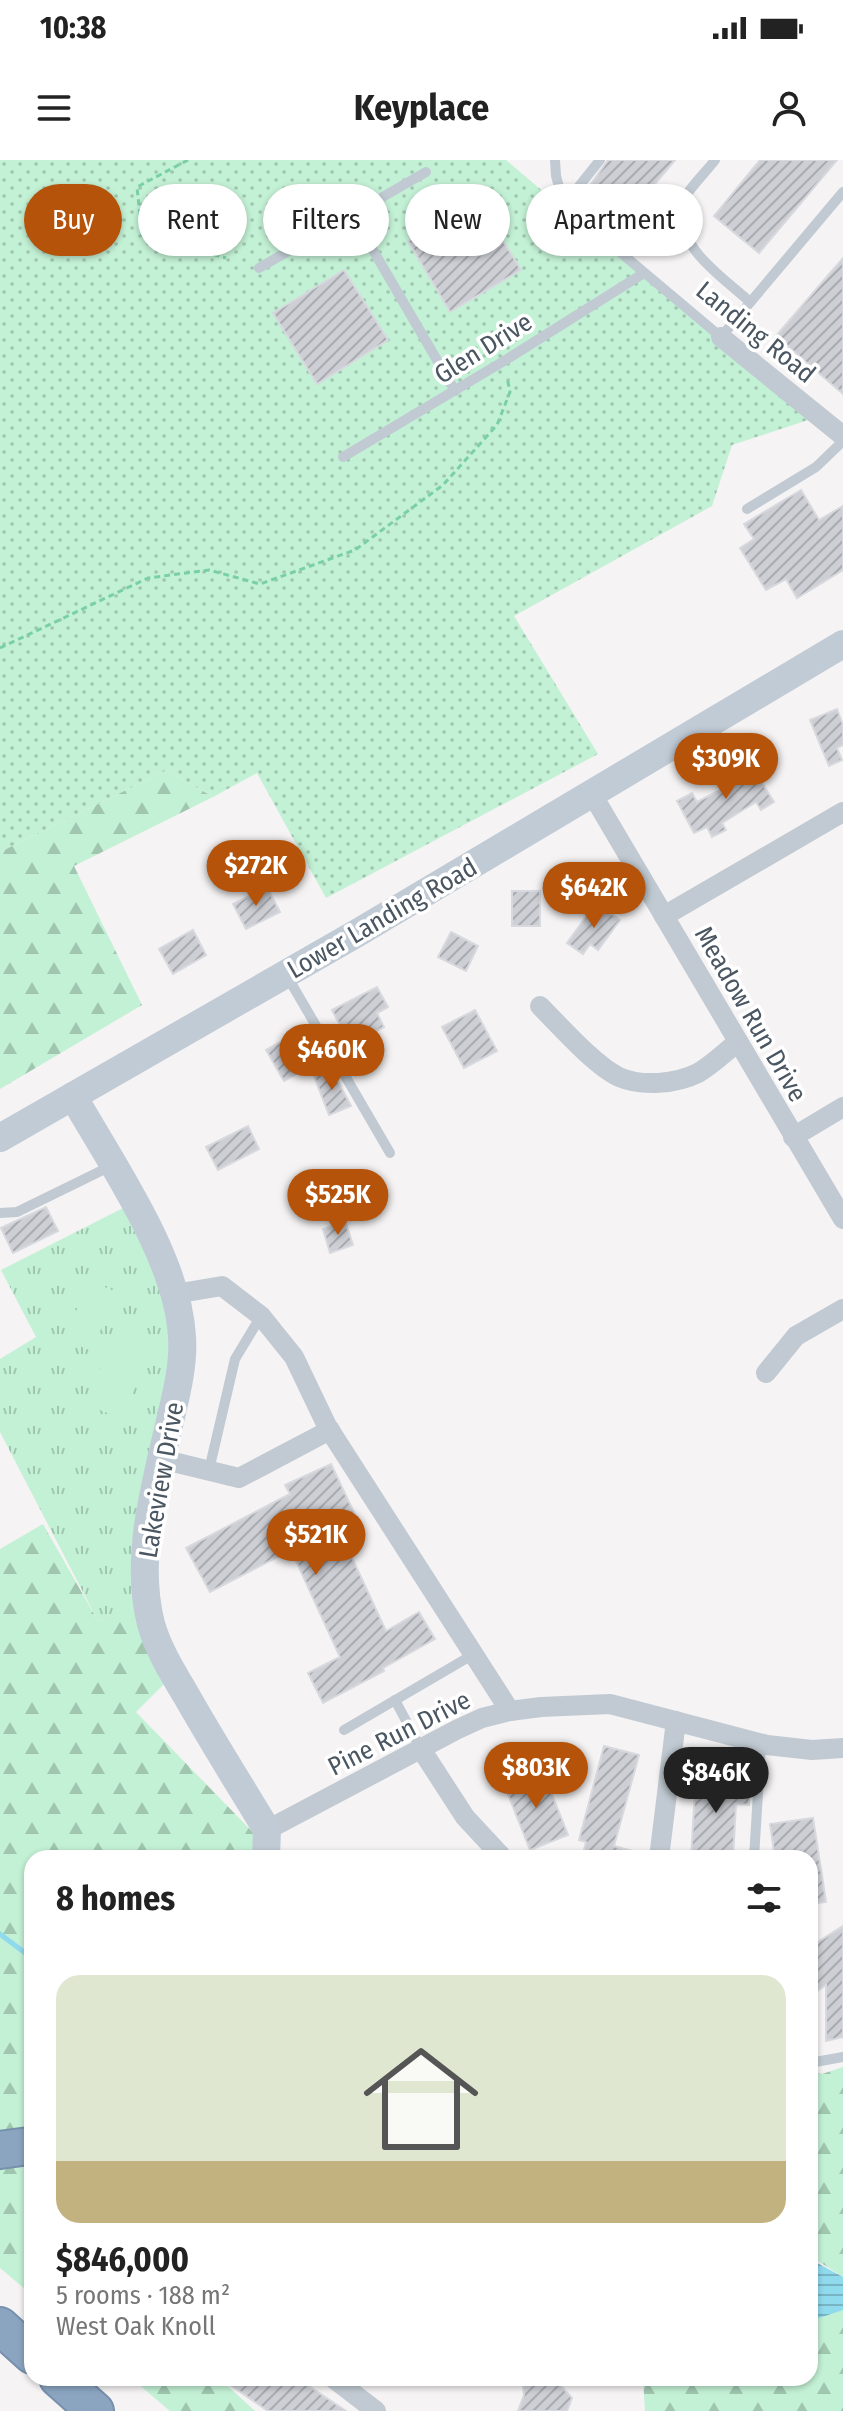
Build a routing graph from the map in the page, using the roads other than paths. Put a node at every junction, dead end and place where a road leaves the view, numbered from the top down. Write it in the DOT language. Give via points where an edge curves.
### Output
graph roads {
  1 [pos="555,160"];
  2 [pos="600,160"];
  3 [pos="715,160"];
  4 [pos="426,172"];
  5 [pos="558,184"];
  6 [pos="581,184"];
  7 [pos="843,192"];
  8 [pos="389,193"];
  9 [pos="280,256"];
  10 [pos="376,256"];
  11 [pos="624,256"];
  12 [pos="259,268"];
  13 [pos="644,273"];
  14 [pos="750,302"];
  15 [pos="721,337"];
  16 [pos="455,391"];
  17 [pos="843,439"];
  18 [pos="343,457"];
  19 [pos="747,509"];
  20 [pos="843,644"];
  21 [pos="592,794"];
  22 [pos="843,812"];
  23 [pos="664,916"];
  24 [pos="286,975"];
  25 [pos="540,1006"];
  26 [pos="738,1042"];
  27 [pos="73,1096"];
  28 [pos="843,1107"];
  29 [pos="793,1137"];
  30 [pos="0,1138"];
  31 [pos="390,1153"];
  32 [pos="112,1165"];
  33 [pos="0,1213"];
  34 [pos="843,1219"];
  35 [pos="175,1294"];
  36 [pos="843,1309"];
  37 [pos="261,1316"];
  38 [pos="766,1373"];
  39 [pos="330,1430"];
  40 [pos="161,1459"];
  41 [pos="209,1470"];
  42 [pos="474,1654"];
  43 [pos="395,1700"];
  44 [pos="510,1711"];
  45 [pos="676,1721"];
  46 [pos="344,1730"];
  47 [pos="761,1744"];
  48 [pos="843,1748"];
  49 [pos="421,1749"];
  50 [pos="266,1844"];
  51 [pos="496,1850"];
  52 [pos="660,1850"];
  53 [pos="754,1850"];
  54 [pos="843,2057"];
  55 [pos="818,2062"];
  56 [pos="0,2326"];
  57 [pos="24,2348"];
  58 [pos="67,2386"];
  59 [pos="343,2386"];
  60 [pos="95,2411"];
  61 [pos="376,2411"];
  1 -- 5 [label="lane"];
  2 -- 6 [label="lane"];
  3 -- 14 [label="lane" via="682,202 683,228 694,251"];
  4 -- 8 [label="lane"];
  7 -- 14 [label="lane"];
  9 -- 12 [label="lane"];
  10 -- 16 [label="lane"];
  11 -- 13 [label="lane, Landing Road"];
  13 -- 15 [label="lane, Landing Road"];
  13 -- 16 [label="lane, Glen Drive"];
  14 -- 15 [label="lane"];
  15 -- 17 [label="street, Landing Road"];
  16 -- 18 [label="lane, Glen Drive"];
  17 -- 19 [label="lane" via="816,467"];
  20 -- 21 [label="main road, Lower Landing Road"];
  21 -- 23 [label="street, Meadow Run Drive"];
  21 -- 24 [label="main road, Lower Landing Road"];
  22 -- 23 [label="street"];
  23 -- 26 [label="street, Meadow Run Drive"];
  24 -- 27 [label="main road, Lower Landing Road"];
  24 -- 31 [label="lane"];
  25 -- 26 [label="street" via="603,1066 619,1077 643,1082 679,1081"];
  26 -- 29 [label="street, Meadow Run Drive"];
  27 -- 30 [label="main road, Lower Landing Road"];
  27 -- 32 [label="main road, Lakeview Drive"];
  28 -- 29 [label="street"];
  29 -- 34 [label="street, Meadow Run Drive"];
  32 -- 33 [label="lane" via="17,1212"];
  32 -- 35 [label="main road, Lakeview Drive" via="161,1256"];
  35 -- 37 [label="street" via="222,1286"];
  35 -- 40 [label="main road, Lakeview Drive" via="182,1338"];
  36 -- 38 [label="street" via="796,1336"];
  37 -- 39 [label="street" via="294,1357"];
  37 -- 41 [label="lane" via="235,1359"];
  39 -- 41 [label="street" via="239,1478"];
  39 -- 42 [label="street"];
  40 -- 41 [label="street"];
  40 -- 50 [label="main road, Lakeview Drive" via="145,1546 151,1625"];
  42 -- 43 [label="lane"];
  42 -- 44 [label="street"];
  43 -- 46 [label="lane"];
  43 -- 49 [label="lane"];
  44 -- 45 [label="street, Pine Run Drive" via="610,1704"];
  44 -- 49 [label="street, Pine Run Drive" via="482,1718"];
  45 -- 47 [label="street, Pine Run Drive"];
  45 -- 52 [label="street"];
  47 -- 48 [label="street, Pine Run Drive"];
  47 -- 53 [label="lane"];
  49 -- 50 [label="street, Pine Run Drive"];
  49 -- 51 [label="street" via="465,1817"];
  54 -- 55 [label="lane"];
  56 -- 57 [label="highway"];
  58 -- 60 [label="highway"];
  59 -- 61 [label="street"];
}
